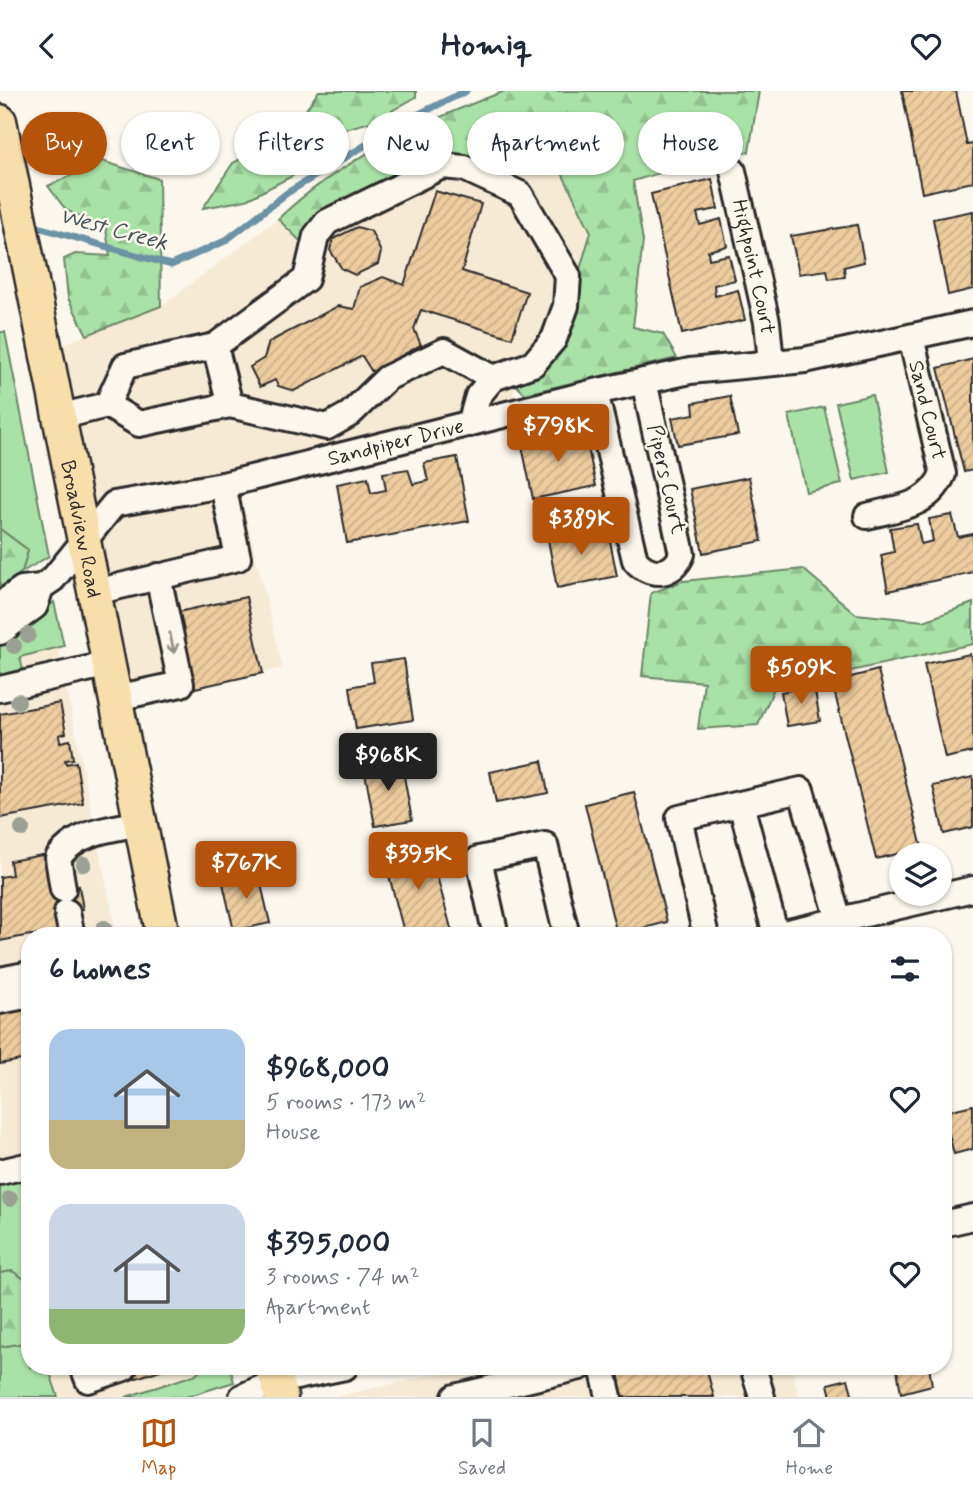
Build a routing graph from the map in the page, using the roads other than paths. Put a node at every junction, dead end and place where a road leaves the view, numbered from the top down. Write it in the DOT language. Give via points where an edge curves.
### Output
graph roads {
  1 [pos="0,121"];
  2 [pos="734,175"];
  3 [pos="973,323"];
  4 [pos="911,337"];
  5 [pos="215,346"];
  6 [pos="771,362"];
  7 [pos="493,378"];
  8 [pos="644,381"];
  9 [pos="595,392"];
  10 [pos="107,405"];
  11 [pos="230,405"];
  12 [pos="59,417"];
  13 [pos="470,424"];
  14 [pos="223,485"];
  15 [pos="867,516"];
  16 [pos="84,541"];
  17 [pos="158,576"];
  18 [pos="41,587"];
  19 [pos="95,592"];
  20 [pos="0,605"];
  21 [pos="0,632"];
  22 [pos="109,664"];
  23 [pos="0,689"];
  24 [pos="116,698"];
  25 [pos="741,804"];
  26 [pos="141,823"];
  27 [pos="973,888"];
  28 [pos="839,920"];
  29 [pos="70,927"];
  30 [pos="161,927"];
  31 [pos="494,927"];
  32 [pos="565,927"];
  33 [pos="704,927"];
  34 [pos="771,927"];
  35 [pos="810,927"];
  36 [pos="21,976"];
  37 [pos="0,980"];
  38 [pos="21,997"];
  39 [pos="0,1001"];
  40 [pos="21,1167"];
  41 [pos="0,1172"];
  42 [pos="973,1217"];
  43 [pos="952,1222"];
  44 [pos="309,1375"];
  45 [pos="546,1375"];
  46 [pos="604,1375"];
  47 [pos="755,1375"];
  48 [pos="277,1382"];
  49 [pos="242,1397"];
  50 [pos="454,1397"];
  51 [pos="608,1397"];
  52 [pos="762,1397"];
  1 -- 12 [label="main road, Broadview Road"];
  2 -- 6 [label="street, Highpoint Court" via="767,322"];
  3 -- 4 [label="street, Sandpiper Drive"];
  4 -- 6 [label="street, Sandpiper Drive" via="805,360"];
  4 -- 15 [label="street, Sand Court" via="943,474 936,491 921,501"];
  5 -- 7 [label="street" via="306,279 316,236 327,222 442,166 464,168 520,194 568,277 566,306 554,339 533,364"];
  5 -- 10 [label="street" via="125,366"];
  5 -- 11 [label="street"];
  6 -- 8 [label="street, Sandpiper Drive"];
  7 -- 11 [label="street" via="444,351 387,378 350,414 327,427"];
  7 -- 13 [label="street" via="478,396"];
  8 -- 9 [label="street, Sandpiper Drive"];
  8 -- 9 [label="street, Pipers Court" via="682,554 679,563 659,573 649,572 635,560"];
  9 -- 13 [label="street, Sandpiper Drive"];
  10 -- 11 [label="street" via="139,425"];
  10 -- 12 [label="street"];
  12 -- 16 [label="main road, Broadview Road"];
  13 -- 14 [label="street, Sandpiper Drive"];
  14 -- 16 [label="street, Sandpiper Drive" via="114,504"];
  14 -- 17 [label="street" via="238,558"];
  16 -- 18 [label="street, Sandpiper Drive" via="54,579"];
  16 -- 19 [label="main road, Broadview Road"];
  17 -- 19 [label="street"];
  17 -- 24 [label="street, one-way" via="181,684"];
  18 -- 20 [label="street" via="22,589"];
  18 -- 21 [label="street" via="35,606"];
  19 -- 22 [label="main road, Broadview Road"];
  22 -- 23 [label="street"];
  22 -- 24 [label="main road, Broadview Road"];
  24 -- 26 [label="main road, Broadview Road"];
  25 -- 28 [label="street" via="801,790"];
  25 -- 33 [label="street" via="679,818"];
  25 -- 34 [label="street"];
  26 -- 29 [label="street" via="94,832 67,846 58,858"];
  26 -- 30 [label="main road, Broadview Road"];
  27 -- 28 [label="street"];
  28 -- 35 [label="street"];
  31 -- 32 [label="street" via="479,859 545,845"];
  36 -- 37 [label="street"];
  38 -- 39 [label="street"];
  40 -- 41 [label="street"];
  42 -- 43 [label="street"];
  44 -- 48 [label="street"];
  45 -- 50 [label="street"];
  46 -- 51 [label="street"];
  47 -- 52 [label="street"];
  48 -- 49 [label="street"];
}
